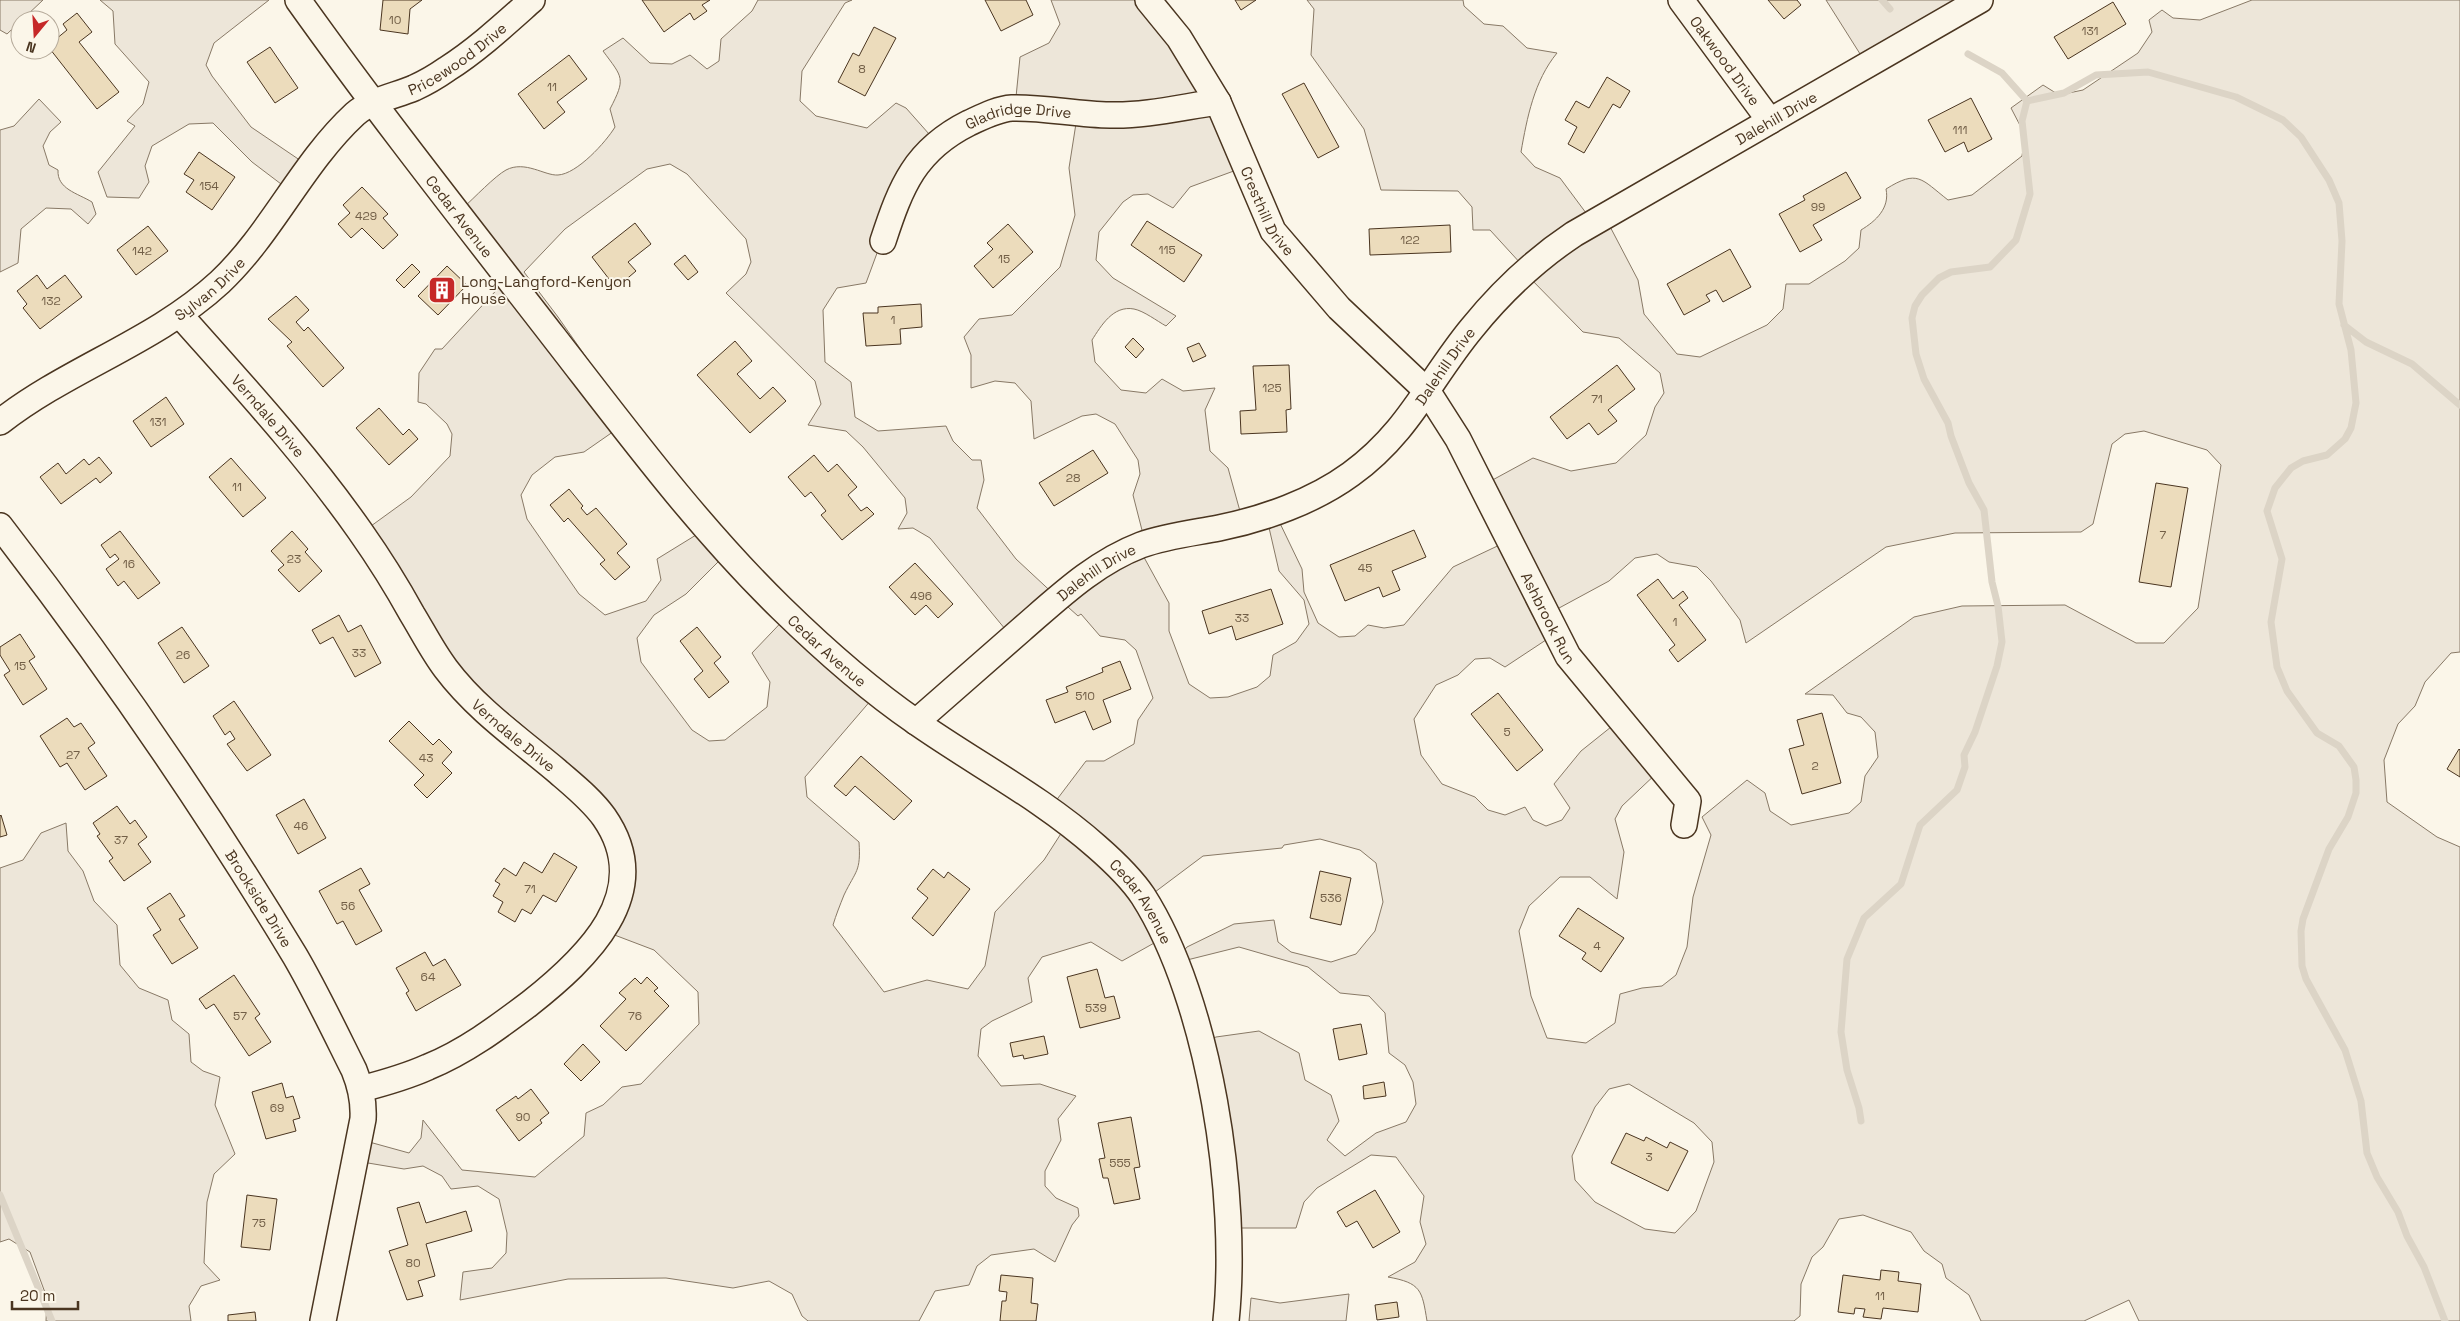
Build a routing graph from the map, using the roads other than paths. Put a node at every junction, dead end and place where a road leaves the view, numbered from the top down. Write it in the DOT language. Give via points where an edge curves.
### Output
graph roads {
  1 [pos="298,0"];
  2 [pos="532,0"];
  3 [pos="1148,0"];
  4 [pos="1680,0"];
  5 [pos="1980,0"];
  6 [pos="1218,102"];
  7 [pos="372,104"];
  8 [pos="1770,121"];
  9 [pos="883,240"];
  10 [pos="180,315"];
  11 [pos="1428,392"];
  12 [pos="0,422"];
  13 [pos="0,526"];
  14 [pos="916,722"];
  15 [pos="1684,825"];
  16 [pos="361,1089"];
  17 [pos="322,1321"];
  18 [pos="1226,1321"];
  1 -- 7 [label="street, Cedar Avenue"];
  2 -- 7 [label="street, Pricewood Drive" via="448,69 415,87"];
  3 -- 6 [label="street, Cresthill Drive" via="1179,38"];
  4 -- 8 [label="street, Oakwood Drive"];
  5 -- 8 [label="street, Dalehill Drive"];
  6 -- 9 [label="street, Gladridge Drive" via="1146,114 1109,115 1009,108 984,115 938,142 914,166 896,201"];
  6 -- 11 [label="street, Cresthill Drive" via="1272,231 1339,308"];
  7 -- 10 [label="street, Sylvan Drive" via="356,113 319,155 258,238 220,281"];
  7 -- 14 [label="street, Cedar Avenue" via="690,513 793,619"];
  8 -- 11 [label="street, Dalehill Drive" via="1544,254 1519,276 1471,329"];
  10 -- 12 [label="street, Sylvan Drive" via="39,395"];
  10 -- 16 [label="street, Verndale Drive" via="284,433 336,498 386,570 431,647 458,685 577,788 603,815 617,840 622,860 622,885 615,909 602,932 546,990 467,1048 421,1070"];
  11 -- 14 [label="street, Dalehill Drive" via="1374,456 1322,491 1270,514 1142,545 1102,564 1063,593"];
  11 -- 15 [label="street, Ashbrook Run" via="1458,439 1568,656 1688,801"];
  13 -- 16 [label="street, Brookside Drive" via="68,614 186,784 295,957"];
  14 -- 18 [label="street, Cedar Avenue" via="1075,828 1112,861 1141,894 1163,933 1201,1040 1217,1114 1228,1246"];
  16 -- 17 [label="street, Brookside Drive" via="364,1103 362,1119"];
}
